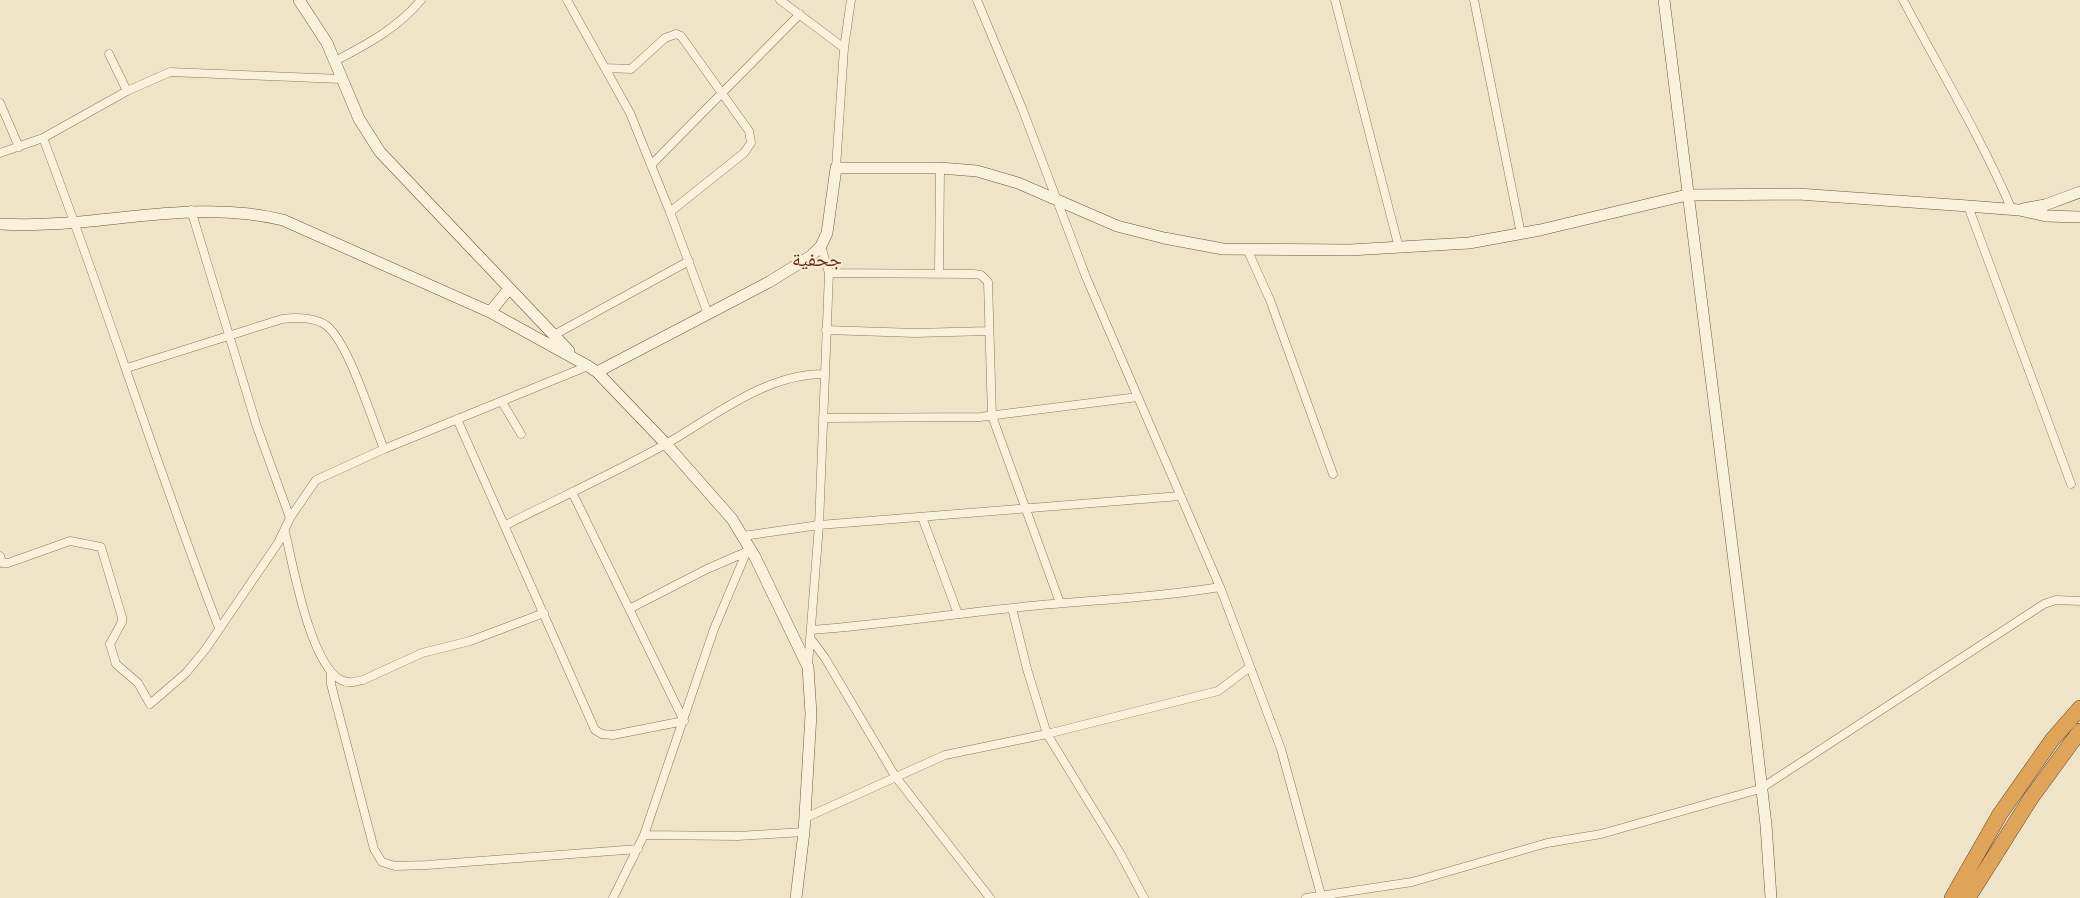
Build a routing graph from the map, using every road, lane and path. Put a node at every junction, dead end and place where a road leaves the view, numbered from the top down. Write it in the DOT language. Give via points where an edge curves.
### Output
graph roads {
  1 [pos="300,0"];
  2 [pos="421,0"];
  3 [pos="567,0"];
  4 [pos="780,0"];
  5 [pos="851,0"];
  6 [pos="977,0"];
  7 [pos="1335,0"];
  8 [pos="1474,0"];
  9 [pos="1664,0"];
  10 [pos="1903,0"];
  11 [pos="800,14"];
  12 [pos="844,48"];
  13 [pos="109,54"];
  14 [pos="335,62"];
  15 [pos="606,68"];
  16 [pos="341,79"];
  17 [pos="127,91"];
  18 [pos="723,92"];
  19 [pos="0,103"];
  20 [pos="43,138"];
  21 [pos="19,146"];
  22 [pos="0,153"];
  23 [pos="651,165"];
  24 [pos="836,168"];
  25 [pos="940,168"];
  26 [pos="2080,192"];
  27 [pos="1687,195"];
  28 [pos="1054,198"];
  29 [pos="1968,206"];
  30 [pos="191,210"];
  31 [pos="2016,210"];
  32 [pos="670,212"];
  33 [pos="2080,217"];
  34 [pos="75,221"];
  35 [pos="0,224"];
  36 [pos="1521,234"];
  37 [pos="821,246"];
  38 [pos="1399,248"];
  39 [pos="1247,249"];
  40 [pos="689,261"];
  41 [pos="829,273"];
  42 [pos="939,273"];
  43 [pos="508,290"];
  44 [pos="490,312"];
  45 [pos="708,314"];
  46 [pos="826,330"];
  47 [pos="989,331"];
  48 [pos="554,335"];
  49 [pos="229,337"];
  50 [pos="575,358"];
  51 [pos="127,368"];
  52 [pos="592,369"];
  53 [pos="824,374"];
  54 [pos="1138,397"];
  55 [pos="502,402"];
  56 [pos="992,416"];
  57 [pos="823,418"];
  58 [pos="457,419"];
  59 [pos="521,434"];
  60 [pos="666,444"];
  61 [pos="384,449"];
  62 [pos="1333,474"];
  63 [pos="2071,484"];
  64 [pos="572,492"];
  65 [pos="1180,496"];
  66 [pos="1024,508"];
  67 [pos="922,517"];
  68 [pos="290,518"];
  69 [pos="506,525"];
  70 [pos="819,525"];
  71 [pos="285,532"];
  72 [pos="746,545"];
  73 [pos="0,556"];
  74 [pos="1220,587"];
  75 [pos="2080,601"];
  76 [pos="1060,603"];
  77 [pos="631,608"];
  78 [pos="1012,608"];
  79 [pos="544,613"];
  80 [pos="958,614"];
  81 [pos="219,628"];
  82 [pos="812,630"];
  83 [pos="811,639"];
  84 [pos="808,667"];
  85 [pos="1250,667"];
  86 [pos="332,672"];
  87 [pos="2080,708"];
  88 [pos="684,721"];
  89 [pos="2080,731"];
  90 [pos="1047,734"];
  91 [pos="895,776"];
  92 [pos="1760,789"];
  93 [pos="805,818"];
  94 [pos="804,832"];
  95 [pos="644,835"];
  96 [pos="638,849"];
  97 [pos="1321,895"];
  98 [pos="613,898"];
  99 [pos="796,898"];
  100 [pos="990,898"];
  101 [pos="1144,898"];
  102 [pos="1306,898"];
  103 [pos="1771,898"];
  104 [pos="1952,898"];
  105 [pos="1968,898"];
  1 -- 14 [label="main road"];
  2 -- 14 [label="street" via="383,34"];
  3 -- 15 [label="street"];
  4 -- 11 [label="street"];
  5 -- 12 [label="street"];
  6 -- 28 [label="street" via="1022,108"];
  7 -- 38 [label="street"];
  8 -- 36 [label="street"];
  9 -- 27 [label="main road"];
  10 -- 31 [label="street"];
  11 -- 12 [label="street"];
  11 -- 18 [label="street"];
  12 -- 24 [label="street"];
  13 -- 17 [label="street"];
  14 -- 16 [label="main road"];
  15 -- 18 [label="street" via="631,69 665,38 676,34 681,36"];
  15 -- 23 [label="street" via="620,92"];
  16 -- 17 [label="street" via="179,71 163,74"];
  16 -- 43 [label="main road" via="359,119 380,152"];
  17 -- 20 [label="street"];
  18 -- 23 [label="street"];
  18 -- 32 [label="street" via="749,131 751,143 719,175"];
  19 -- 21 [label="street"];
  20 -- 21 [label="street"];
  20 -- 34 [label="street"];
  21 -- 22 [label="street"];
  23 -- 32 [label="street"];
  24 -- 25 [label="main road"];
  24 -- 37 [label="main road" via="831,213"];
  25 -- 28 [label="main road" via="993,174"];
  25 -- 42 [label="street"];
  26 -- 31 [label="main road" via="2045,205"];
  27 -- 29 [label="main road" via="1798,194"];
  27 -- 36 [label="main road"];
  27 -- 92 [label="main road"];
  28 -- 39 [label="main road" via="1142,234 1196,245"];
  28 -- 54 [label="street"];
  29 -- 31 [label="main road"];
  29 -- 63 [label="street"];
  30 -- 34 [label="main road"];
  30 -- 44 [label="main road" via="252,213 295,224"];
  30 -- 49 [label="street"];
  31 -- 33 [label="main road" via="2046,216"];
  32 -- 40 [label="street"];
  34 -- 35 [label="main road" via="43,225"];
  34 -- 51 [label="street"];
  36 -- 38 [label="main road" via="1469,243"];
  37 -- 41 [label="street"];
  37 -- 45 [label="main road" via="800,264"];
  38 -- 39 [label="main road"];
  39 -- 62 [label="street" via="1270,300"];
  40 -- 45 [label="street"];
  40 -- 48 [label="street"];
  41 -- 42 [label="street"];
  41 -- 46 [label="street"];
  42 -- 47 [label="street" via="973,274 985,278 988,282"];
  43 -- 44 [label="main road"];
  43 -- 48 [label="main road"];
  44 -- 50 [label="main road"];
  45 -- 52 [label="main road"];
  46 -- 47 [label="street"];
  46 -- 53 [label="street"];
  47 -- 56 [label="street"];
  48 -- 50 [label="main road"];
  49 -- 51 [label="street"];
  49 -- 61 [label="street" via="294,317 328,327 344,349"];
  49 -- 68 [label="street"];
  50 -- 52 [label="main road"];
  51 -- 81 [label="street" via="171,502"];
  52 -- 55 [label="street"];
  52 -- 60 [label="main road"];
  53 -- 57 [label="street"];
  53 -- 60 [label="street" via="807,374 778,381 714,414"];
  54 -- 56 [label="street"];
  54 -- 65 [label="street"];
  55 -- 58 [label="street"];
  55 -- 59 [label="street"];
  56 -- 57 [label="street"];
  56 -- 66 [label="street"];
  57 -- 70 [label="street"];
  58 -- 61 [label="street"];
  58 -- 69 [label="street"];
  60 -- 64 [label="street"];
  60 -- 72 [label="main road" via="709,491"];
  61 -- 68 [label="street" via="316,480"];
  64 -- 69 [label="street"];
  64 -- 77 [label="street"];
  65 -- 66 [label="street"];
  65 -- 74 [label="street"];
  66 -- 67 [label="street"];
  66 -- 76 [label="street"];
  67 -- 70 [label="street"];
  67 -- 80 [label="street"];
  68 -- 71 [label="street"];
  69 -- 79 [label="street"];
  70 -- 72 [label="street"];
  70 -- 82 [label="street"];
  71 -- 81 [label="street"];
  71 -- 86 [label="street" via="313,641"];
  72 -- 77 [label="street"];
  72 -- 84 [label="main road"];
  72 -- 88 [label="street"];
  73 -- 81 [label="street" via="2,562 8,563 73,540 101,547 122,617 110,644 116,664 138,683 150,704 186,673"];
  74 -- 76 [label="street" via="1128,599"];
  74 -- 85 [label="street"];
  75 -- 92 [label="street" via="2056,600 2038,607"];
  76 -- 78 [label="street"];
  77 -- 88 [label="street"];
  78 -- 80 [label="street"];
  78 -- 90 [label="street"];
  79 -- 86 [label="street" via="470,641 426,652 363,680 342,681"];
  79 -- 88 [label="street" via="598,732 613,735"];
  80 -- 82 [label="street"];
  82 -- 83 [label="street"];
  83 -- 84 [label="street"];
  83 -- 91 [label="street"];
  84 -- 93 [label="main road" via="811,714"];
  85 -- 90 [label="street" via="1218,691"];
  85 -- 97 [label="street" via="1281,749"];
  86 -- 96 [label="street" via="331,684 338,715 374,849 382,862 395,866 427,865"];
  87 -- 104 [label="highway" via="2052,740 2000,814"];
  88 -- 95 [label="street"];
  89 -- 105 [label="highway" via="2031,798"];
  90 -- 91 [label="street" via="957,751"];
  90 -- 101 [label="street"];
  91 -- 93 [label="street"];
  91 -- 100 [label="street"];
  92 -- 97 [label="street" via="1412,882"];
  92 -- 103 [label="main road"];
  93 -- 94 [label="main road"];
  94 -- 95 [label="street" via="738,836"];
  94 -- 99 [label="main road"];
  95 -- 96 [label="street"];
  96 -- 98 [label="street"];
  97 -- 102 [label="street"];
}
